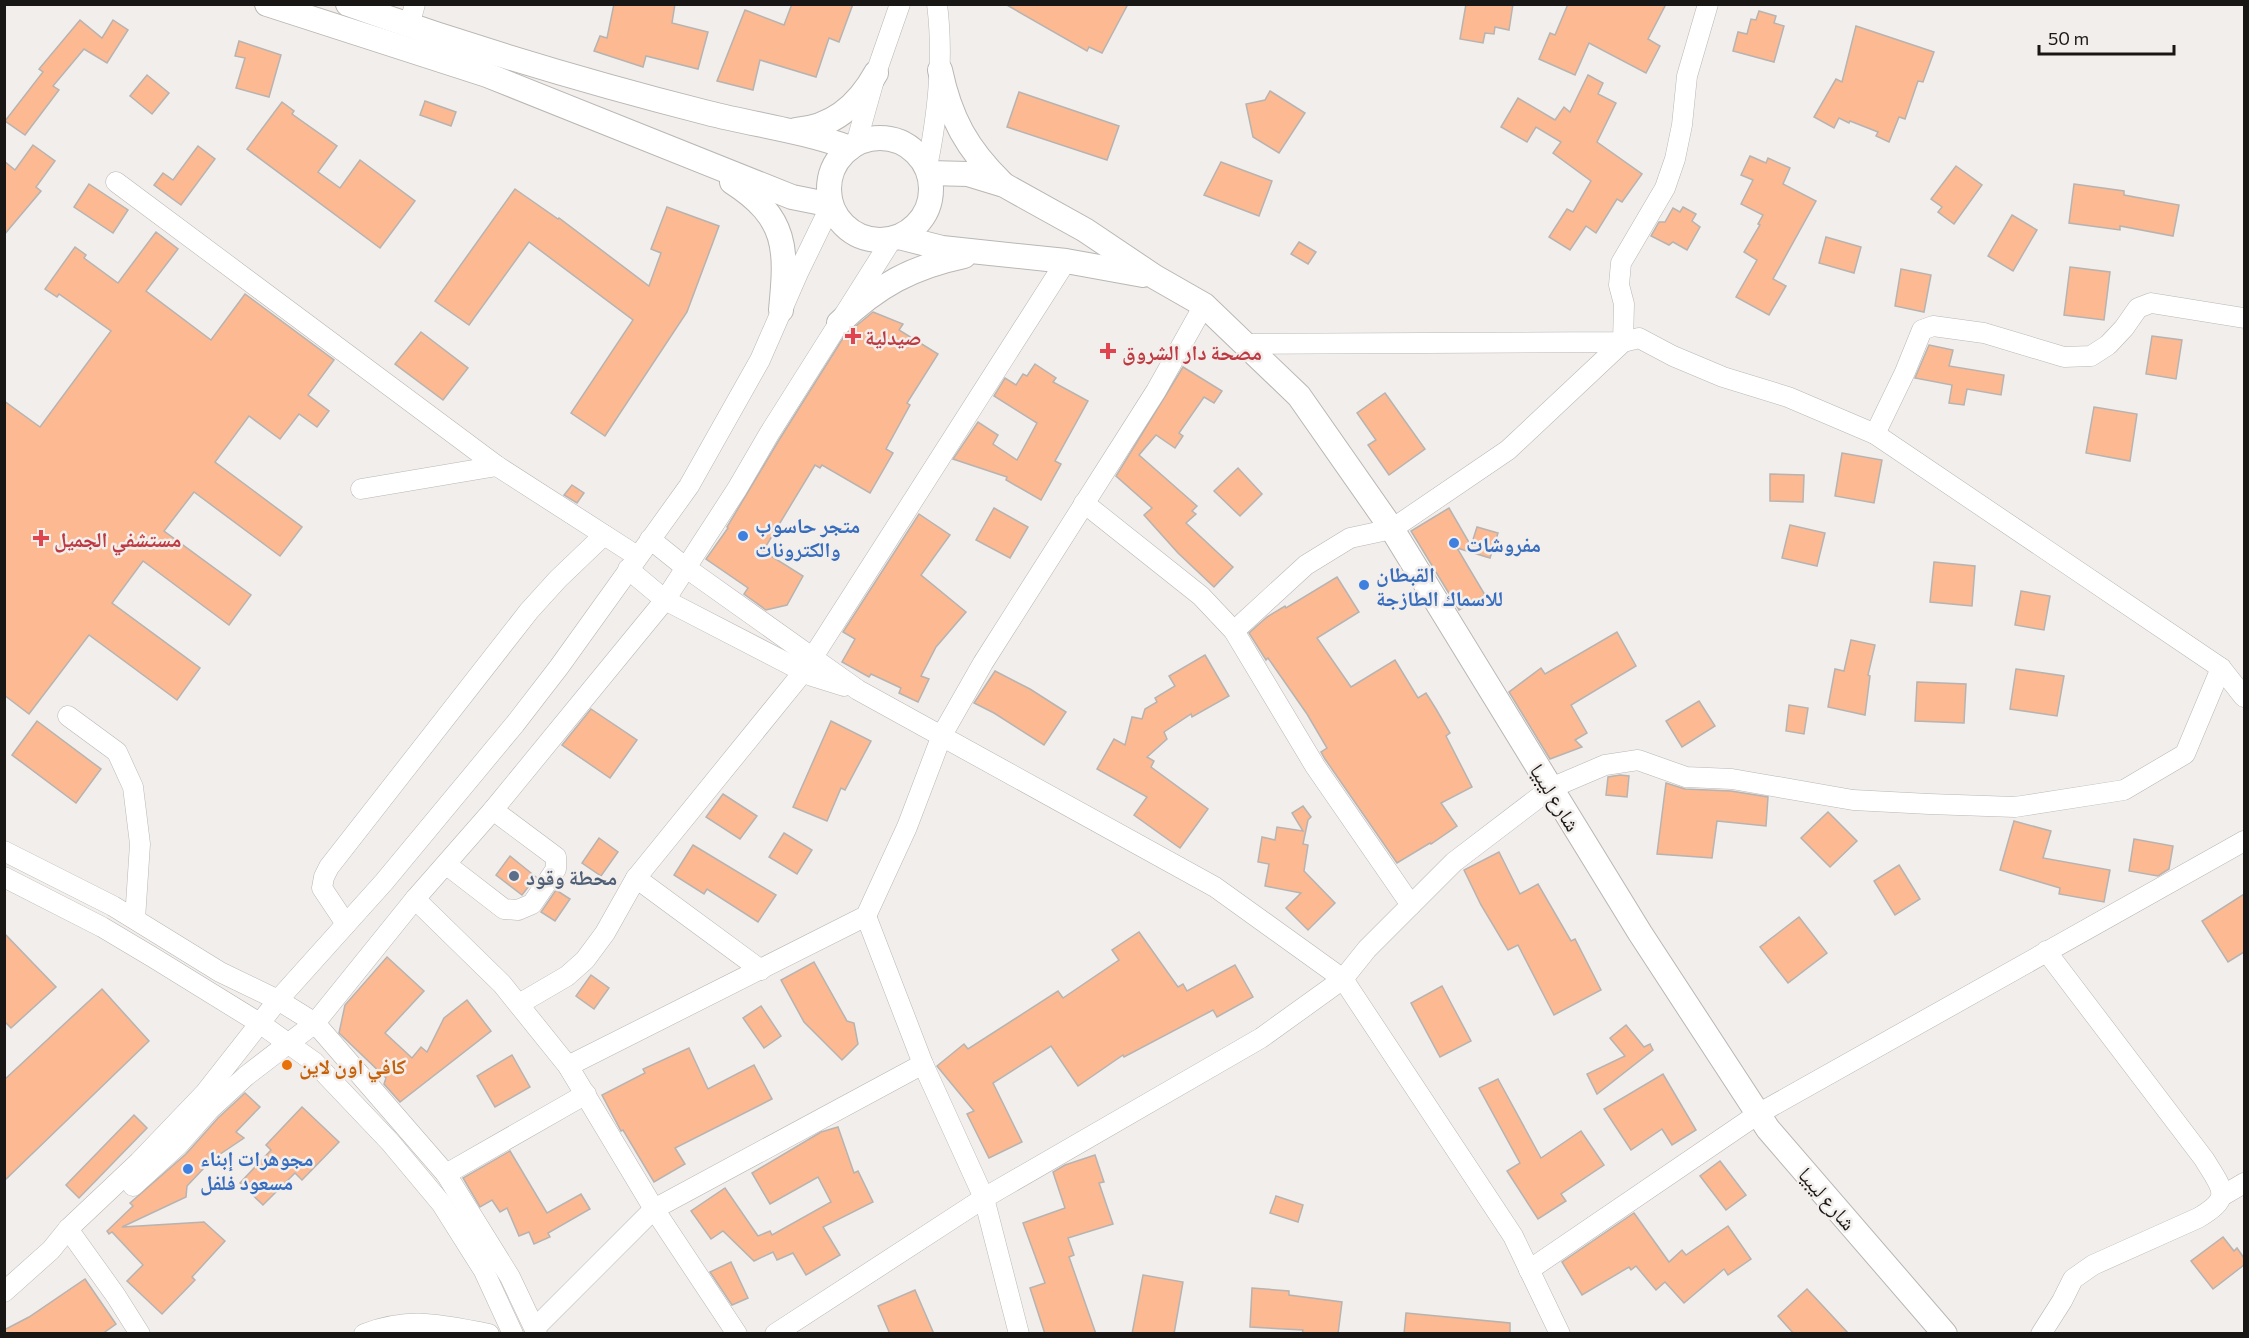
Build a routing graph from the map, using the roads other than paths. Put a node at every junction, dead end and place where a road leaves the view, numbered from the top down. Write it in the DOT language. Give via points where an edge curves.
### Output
graph roads {
  1 [pos="267,4"];
  2 [pos="348,4"];
  3 [pos="900,4"];
  4 [pos="937,4"];
  5 [pos="1708,4"];
  6 [pos="412,15"];
  7 [pos="940,70"];
  8 [pos="876,74"];
  9 [pos="780,130"];
  10 [pos="853,146"];
  11 [pos="697,160"];
  12 [pos="928,170"];
  13 [pos="116,182"];
  14 [pos="1004,185"];
  15 [pos="830,203"];
  16 [pos="896,238"];
  17 [pos="995,253"];
  18 [pos="1066,261"];
  19 [pos="1155,277"];
  20 [pos="1204,305"];
  21 [pos="782,310"];
  22 [pos="2244,318"];
  23 [pos="839,323"];
  24 [pos="1623,342"];
  25 [pos="1246,344"];
  26 [pos="1875,434"];
  27 [pos="497,466"];
  28 [pos="361,489"];
  29 [pos="1084,503"];
  30 [pos="1392,529"];
  31 [pos="604,535"];
  32 [pos="650,539"];
  33 [pos="632,563"];
  34 [pos="685,567"];
  35 [pos="665,600"];
  36 [pos="1234,631"];
  37 [pos="809,664"];
  38 [pos="2221,668"];
  39 [pos="2244,697"];
  40 [pos="68,716"];
  41 [pos="942,735"];
  42 [pos="1551,788"];
  43 [pos="494,810"];
  44 [pos="2244,841"];
  45 [pos="4,850"];
  46 [pos="447,865"];
  47 [pos="4,877"];
  48 [pos="636,878"];
  49 [pos="415,899"];
  50 [pos="1411,905"];
  51 [pos="866,916"];
  52 [pos="135,919"];
  53 [pos="346,924"];
  54 [pos="2046,951"];
  55 [pos="761,970"];
  56 [pos="1343,979"];
  57 [pos="278,1000"];
  58 [pos="519,1004"];
  59 [pos="315,1023"];
  60 [pos="261,1024"];
  61 [pos="289,1044"];
  62 [pos="923,1064"];
  63 [pos="568,1066"];
  64 [pos="586,1094"];
  65 [pos="1758,1114"];
  66 [pos="446,1174"];
  67 [pos="2244,1183"];
  68 [pos="2222,1196"];
  69 [pos="984,1198"];
  70 [pos="654,1209"];
  71 [pos="72,1234"];
  72 [pos="1529,1270"];
  73 [pos="4,1292"];
  74 [pos="536,1331"];
  75 [pos="140,1334"];
  76 [pos="364,1334"];
  77 [pos="489,1334"];
  78 [pos="513,1334"];
  79 [pos="737,1334"];
  80 [pos="775,1334"];
  81 [pos="1019,1334"];
  82 [pos="1560,1334"];
  83 [pos="1945,1334"];
  84 [pos="2041,1334"];
  1 -- 11 [label="main road" via="488,75"];
  2 -- 6 [label="main road"];
  3 -- 8 [label="street"];
  4 -- 7 [label="street"];
  5 -- 24 [label="street" via="1687,76 1682,125 1665,188 1621,263"];
  6 -- 9 [label="main road" via="448,40"];
  7 -- 12 [label="street"];
  7 -- 14 [label="main road" via="955,122 968,145"];
  8 -- 9 [label="main road" via="867,91 837,117 819,125"];
  8 -- 10 [label="street"];
  9 -- 10 [label="main road"];
  10 -- 12 [label="main road" via="878,138 896,141 912,149"];
  10 -- 15 [label="main road" via="842,154 832,171"];
  11 -- 15 [label="main road" via="804,201"];
  11 -- 21 [label="main road" via="759,202 771,216 784,252"];
  12 -- 14 [label="main road" via="968,174"];
  12 -- 16 [label="main road" via="932,195 924,216 918,225"];
  13 -- 27 [label="street"];
  14 -- 19 [label="main road, شارع ليبيا" via="1084,230"];
  15 -- 16 [label="main road" via="842,224 860,237 881,241"];
  15 -- 21 [label="street"];
  16 -- 17 [label="main road"];
  16 -- 23 [label="street"];
  17 -- 18 [label="main road"];
  17 -- 23 [label="main road" via="957,257 910,271 868,297"];
  18 -- 19 [label="main road"];
  18 -- 37 [label="street"];
  19 -- 20 [label="main road, شارع ليبيا"];
  20 -- 25 [label="main road, شارع ليبيا"];
  20 -- 29 [label="street"];
  21 -- 32 [label="street" via="760,360 689,486"];
  22 -- 26 [label="street" via="2151,303 2138,308 2108,345 2091,356 2064,357 1984,333 1926,328"];
  23 -- 34 [label="street"];
  24 -- 25 [label="street"];
  24 -- 26 [label="street" via="1639,338 1723,377 1788,397"];
  24 -- 30 [label="street" via="1508,450"];
  25 -- 30 [label="main road, شارع ليبيا" via="1299,396"];
  26 -- 38 [label="street"];
  27 -- 28 [label="street"];
  27 -- 31 [label="street"];
  29 -- 36 [label="street" via="1201,596"];
  29 -- 41 [label="street"];
  30 -- 36 [label="street" via="1350,538 1306,565"];
  30 -- 42 [label="main road, شارع ليبيا"];
  31 -- 33 [label="street"];
  31 -- 53 [label="street" via="529,611 329,867 322,888"];
  32 -- 33 [label="street"];
  32 -- 34 [label="street"];
  33 -- 35 [label="street"];
  33 -- 53 [label="street" via="515,724"];
  34 -- 35 [label="street"];
  34 -- 37 [label="street"];
  35 -- 37 [label="street"];
  35 -- 43 [label="street"];
  36 -- 50 [label="street" via="1315,766"];
  37 -- 41 [label="street"];
  37 -- 48 [label="street"];
  38 -- 39 [label="street"];
  38 -- 42 [label="street" via="2185,754 2124,790 2015,807 1854,800 1732,779 1686,777 1638,760 1605,765"];
  40 -- 52 [label="street" via="117,752 133,787 140,844"];
  41 -- 51 [label="street" via="907,827"];
  41 -- 56 [label="street" via="1215,887"];
  42 -- 50 [label="street" via="1454,862"];
  42 -- 65 [label="main road, شارع ليبيا"];
  43 -- 46 [label="street"];
  43 -- 46 [label="street" via="556,857 556,869 532,904 518,910 504,909"];
  44 -- 54 [label="street"];
  45 -- 52 [label="street"];
  46 -- 49 [label="street"];
  47 -- 60 [label="street" via="102,927"];
  48 -- 55 [label="street"];
  48 -- 58 [label="street" via="585,960 567,976"];
  49 -- 58 [label="street"];
  49 -- 59 [label="street"];
  50 -- 56 [label="street"];
  51 -- 55 [label="street"];
  51 -- 62 [label="street"];
  52 -- 57 [label="street" via="240,983"];
  53 -- 57 [label="street"];
  54 -- 65 [label="street"];
  54 -- 68 [label="street" via="2204,1159 2221,1187"];
  55 -- 63 [label="street"];
  56 -- 69 [label="street" via="1261,1038"];
  56 -- 72 [label="street" via="1513,1236"];
  57 -- 59 [label="street"];
  57 -- 60 [label="street"];
  58 -- 63 [label="street"];
  59 -- 61 [label="street"];
  59 -- 66 [label="street"];
  60 -- 61 [label="street"];
  60 -- 71 [label="street" via="221,1074"];
  61 -- 71 [label="street" via="246,1076 178,1145"];
  61 -- 78 [label="street" via="331,1078 441,1203 484,1271"];
  62 -- 69 [label="street"];
  62 -- 70 [label="street"];
  63 -- 64 [label="street"];
  64 -- 66 [label="street"];
  64 -- 70 [label="street"];
  65 -- 72 [label="street"];
  65 -- 83 [label="main road, شارع ليبيا"];
  66 -- 74 [label="street" via="510,1277"];
  67 -- 68 [label="street"];
  68 -- 84 [label="street" via="2213,1209 2198,1218 2093,1264 2073,1279"];
  69 -- 80 [label="street"];
  69 -- 81 [label="street"];
  70 -- 74 [label="street"];
  70 -- 79 [label="street"];
  71 -- 73 [label="street"];
  71 -- 75 [label="street"];
  72 -- 82 [label="street"];
  76 -- 77 [label="street" via="389,1325 433,1323"];
}
